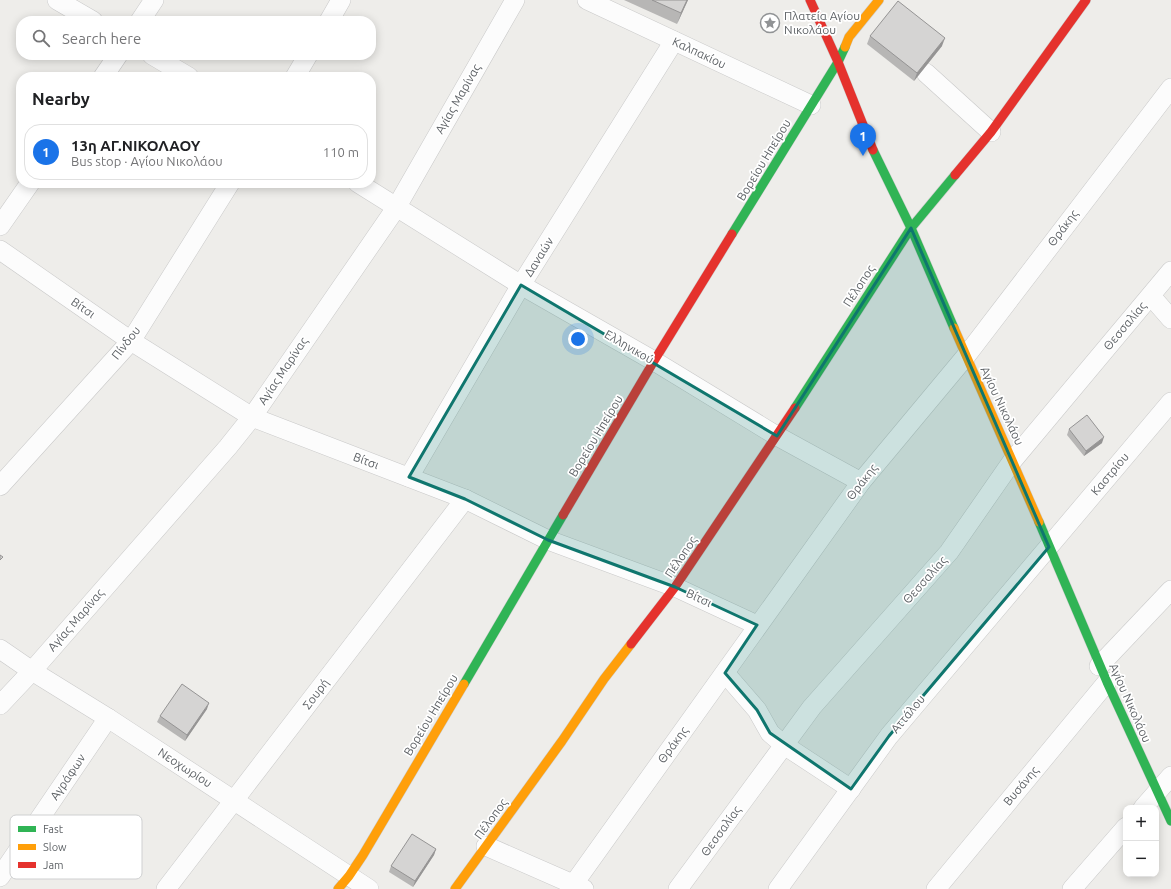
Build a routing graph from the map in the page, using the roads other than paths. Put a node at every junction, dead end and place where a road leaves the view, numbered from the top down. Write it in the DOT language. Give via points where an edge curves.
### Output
graph roads {
  1 [pos="57,0"];
  2 [pos="154,0"];
  3 [pos="341,0"];
  4 [pos="515,0"];
  5 [pos="587,0"];
  6 [pos="810,0"];
  7 [pos="879,0"];
  8 [pos="1086,0"];
  9 [pos="85,16"];
  10 [pos="143,16"];
  11 [pos="332,16"];
  12 [pos="674,41"];
  13 [pos="115,60"];
  14 [pos="160,60"];
  15 [pos="305,60"];
  16 [pos="838,62"];
  17 [pos="106,72"];
  18 [pos="181,72"];
  19 [pos="298,72"];
  20 [pos="926,73"];
  21 [pos="1171,88"];
  22 [pos="811,105"];
  23 [pos="991,132"];
  24 [pos="27,188"];
  25 [pos="227,188"];
  26 [pos="366,188"];
  27 [pos="396,208"];
  28 [pos="0,226"];
  29 [pos="911,228"];
  30 [pos="0,250"];
  31 [pos="1171,271"];
  32 [pos="521,285"];
  33 [pos="1151,296"];
  34 [pos="1171,319"];
  35 [pos="130,341"];
  36 [pos="966,356"];
  37 [pos="654,361"];
  38 [pos="1171,402"];
  39 [pos="252,418"];
  40 [pos="777,436"];
  41 [pos="1013,460"];
  42 [pos="409,477"];
  43 [pos="861,482"];
  44 [pos="0,486"];
  45 [pos="465,499"];
  46 [pos="548,540"];
  47 [pos="1049,547"];
  48 [pos="675,587"];
  49 [pos="1171,590"];
  50 [pos="758,625"];
  51 [pos="0,649"];
  52 [pos="32,671"];
  53 [pos="725,673"];
  54 [pos="1103,674"];
  55 [pos="0,705"];
  56 [pos="108,718"];
  57 [pos="784,745"];
  58 [pos="1171,776"];
  59 [pos="851,789"];
  60 [pos="1157,791"];
  61 [pos="235,801"];
  62 [pos="1145,805"];
  63 [pos="42,815"];
  64 [pos="1171,822"];
  65 [pos="1123,830"];
  66 [pos="486,846"];
  67 [pos="10,862"];
  68 [pos="0,877"];
  69 [pos="344,882"];
  70 [pos="576,887"];
  71 [pos="166,889"];
  72 [pos="369,889"];
  73 [pos="455,889"];
  74 [pos="678,889"];
  75 [pos="778,889"];
  76 [pos="936,889"];
  77 [pos="1072,889"];
  1 -- 9 [label="street"];
  2 -- 10 [label="street"];
  3 -- 11 [label="street"];
  4 -- 27 [label="street, Αγίας Μαρίνας"];
  5 -- 12 [label="street, Καλπακίου"];
  6 -- 16 [label="street, Αγίου Νικολάου"];
  7 -- 16 [label="street, Βορείου Ηπείρου" via="849,37"];
  8 -- 23 [label="street, Πέλοπος"];
  12 -- 22 [label="street, Καλπακίου"];
  12 -- 32 [label="street, Δαναών"];
  13 -- 17 [label="street"];
  14 -- 18 [label="street"];
  15 -- 19 [label="street"];
  16 -- 22 [label="street, Βορείου Ηπείρου"];
  16 -- 29 [label="street, Αγίου Νικολάου" via="874,151"];
  20 -- 23 [label="street"];
  21 -- 36 [label="street, Θράκης"];
  22 -- 37 [label="street, Βορείου Ηπείρου"];
  23 -- 29 [label="street, Πέλοπος"];
  24 -- 28 [label="street"];
  25 -- 35 [label="street, Πίνδου"];
  26 -- 27 [label="street, Ελληνικού"];
  27 -- 32 [label="street, Ελληνικού"];
  27 -- 39 [label="street, Αγίας Μαρίνας"];
  29 -- 36 [label="street, Αγίου Νικολάου"];
  29 -- 40 [label="street, Πέλοπος"];
  30 -- 35 [label="street, Βίτσι"];
  31 -- 33 [label="street, Θεσσαλίας"];
  32 -- 37 [label="street, Ελληνικού"];
  32 -- 42 [label="street, Δαναών"];
  33 -- 34 [label="street"];
  33 -- 41 [label="street, Θεσσαλίας"];
  35 -- 39 [label="street, Βίτσι"];
  35 -- 44 [label="street, Πίνδου"];
  36 -- 41 [label="street, Αγίου Νικολάου"];
  36 -- 43 [label="street, Θράκης"];
  37 -- 40 [label="street, Ελληνικού"];
  37 -- 46 [label="street, Βορείου Ηπείρου"];
  38 -- 47 [label="street, Καστρίου"];
  39 -- 42 [label="street, Βίτσι"];
  39 -- 52 [label="street, Αγίας Μαρίνας"];
  40 -- 43 [label="street, Ελληνικού"];
  40 -- 48 [label="street, Πέλοπος"];
  41 -- 47 [label="street, Αγίου Νικολάου"];
  41 -- 57 [label="street, Θεσσαλίας" via="949,552 812,708"];
  42 -- 45 [label="street, Βίτσι"];
  43 -- 50 [label="street, Θράκης"];
  45 -- 46 [label="street, Βίτσι"];
  45 -- 61 [label="street, Σουρή"];
  46 -- 48 [label="street, Βίτσι"];
  46 -- 69 [label="street, Βορείου Ηπείρου" via="367,848"];
  47 -- 54 [label="street, Αγίου Νικολάου"];
  47 -- 59 [label="street, Αττάλου" via="889,736"];
  48 -- 50 [label="street, Βίτσι"];
  48 -- 66 [label="street, Πέλοπος" via="604,679"];
  49 -- 54 [label="street, Βυσάνης"];
  50 -- 53 [label="street, Θράκης"];
  51 -- 52 [label="street, Νεοχωρίου"];
  52 -- 55 [label="street, Αγίας Μαρίνας"];
  52 -- 56 [label="street, Νεοχωρίου"];
  53 -- 57 [label="street" via="757,710 770,733"];
  53 -- 70 [label="street, Θράκης"];
  54 -- 60 [label="street, Αγίου Νικολάου"];
  54 -- 76 [label="street, Βυσάνης"];
  56 -- 61 [label="street, Νεοχωρίου"];
  56 -- 63 [label="street, Αγράφων"];
  57 -- 59 [label="street"];
  57 -- 74 [label="street, Θεσσαλίας"];
  58 -- 60 [label="street"];
  59 -- 75 [label="street, Αττάλου"];
  60 -- 62 [label="street"];
  60 -- 64 [label="street, Αγίου Νικολάου"];
  61 -- 69 [label="street, Νεοχωρίου"];
  61 -- 71 [label="street, Σουρή"];
  65 -- 77 [label="street"];
  66 -- 70 [label="street"];
  66 -- 73 [label="street, Πέλοπος"];
  67 -- 68 [label="street, Αγράφων"];
  69 -- 72 [label="street, Νεοχωρίου"];
}
